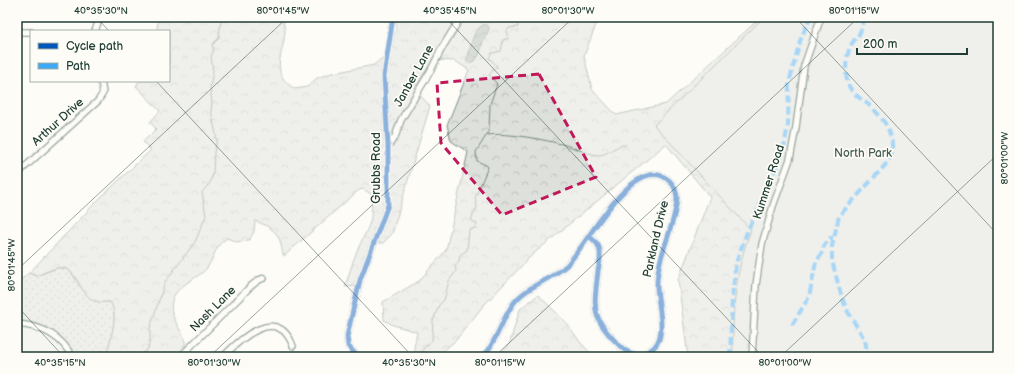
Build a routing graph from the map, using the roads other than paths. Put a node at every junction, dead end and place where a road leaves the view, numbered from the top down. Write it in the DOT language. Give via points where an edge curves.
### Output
graph roads {
  1 [pos="91,17"];
  2 [pos="393,17"];
  3 [pos="461,17"];
  4 [pos="821,17"];
  5 [pos="99,19"];
  6 [pos="95,30"];
  7 [pos="17,32"];
  8 [pos="30,32"];
  9 [pos="102,82"];
  10 [pos="388,146"];
  11 [pos="17,174"];
  12 [pos="589,236"];
  13 [pos="264,278"];
  14 [pos="17,324"];
  15 [pos="293,346"];
  16 [pos="641,356"];
  17 [pos="72,357"];
  18 [pos="180,357"];
  19 [pos="223,357"];
  20 [pos="358,357"];
  21 [pos="483,357"];
  22 [pos="752,357"];
  1 -- 5 [label="street"];
  2 -- 10 [label="street, Grubbs Road" via="384,76"];
  3 -- 10 [label="street, Janber Lane"];
  4 -- 22 [label="street, Kummer Road" via="804,66 790,159 762,244 756,285"];
  5 -- 6 [label="street"];
  7 -- 8 [label="street"];
  9 -- 11 [label="street, Arthur Drive" via="103,93 98,101"];
  10 -- 20 [label="street, Grubbs Road" via="388,205 360,280 347,336 348,346"];
  12 -- 16 [label="street, Parkland Drive" via="598,244 600,252 594,304 597,318 605,331 623,349"];
  12 -- 16 [label="street, Parkland Drive" via="620,195 639,178 647,174 658,174 674,186 677,194 676,204 657,280 661,332 654,347"];
  12 -- 21 [label="street, Parkland Drive" via="561,270 516,301"];
  13 -- 18 [label="street, Nash Lane" via="251,286"];
  14 -- 17 [label="street" via="33,326 51,333 62,342"];
  15 -- 19 [label="street" via="282,331 262,327 250,333"];
}
